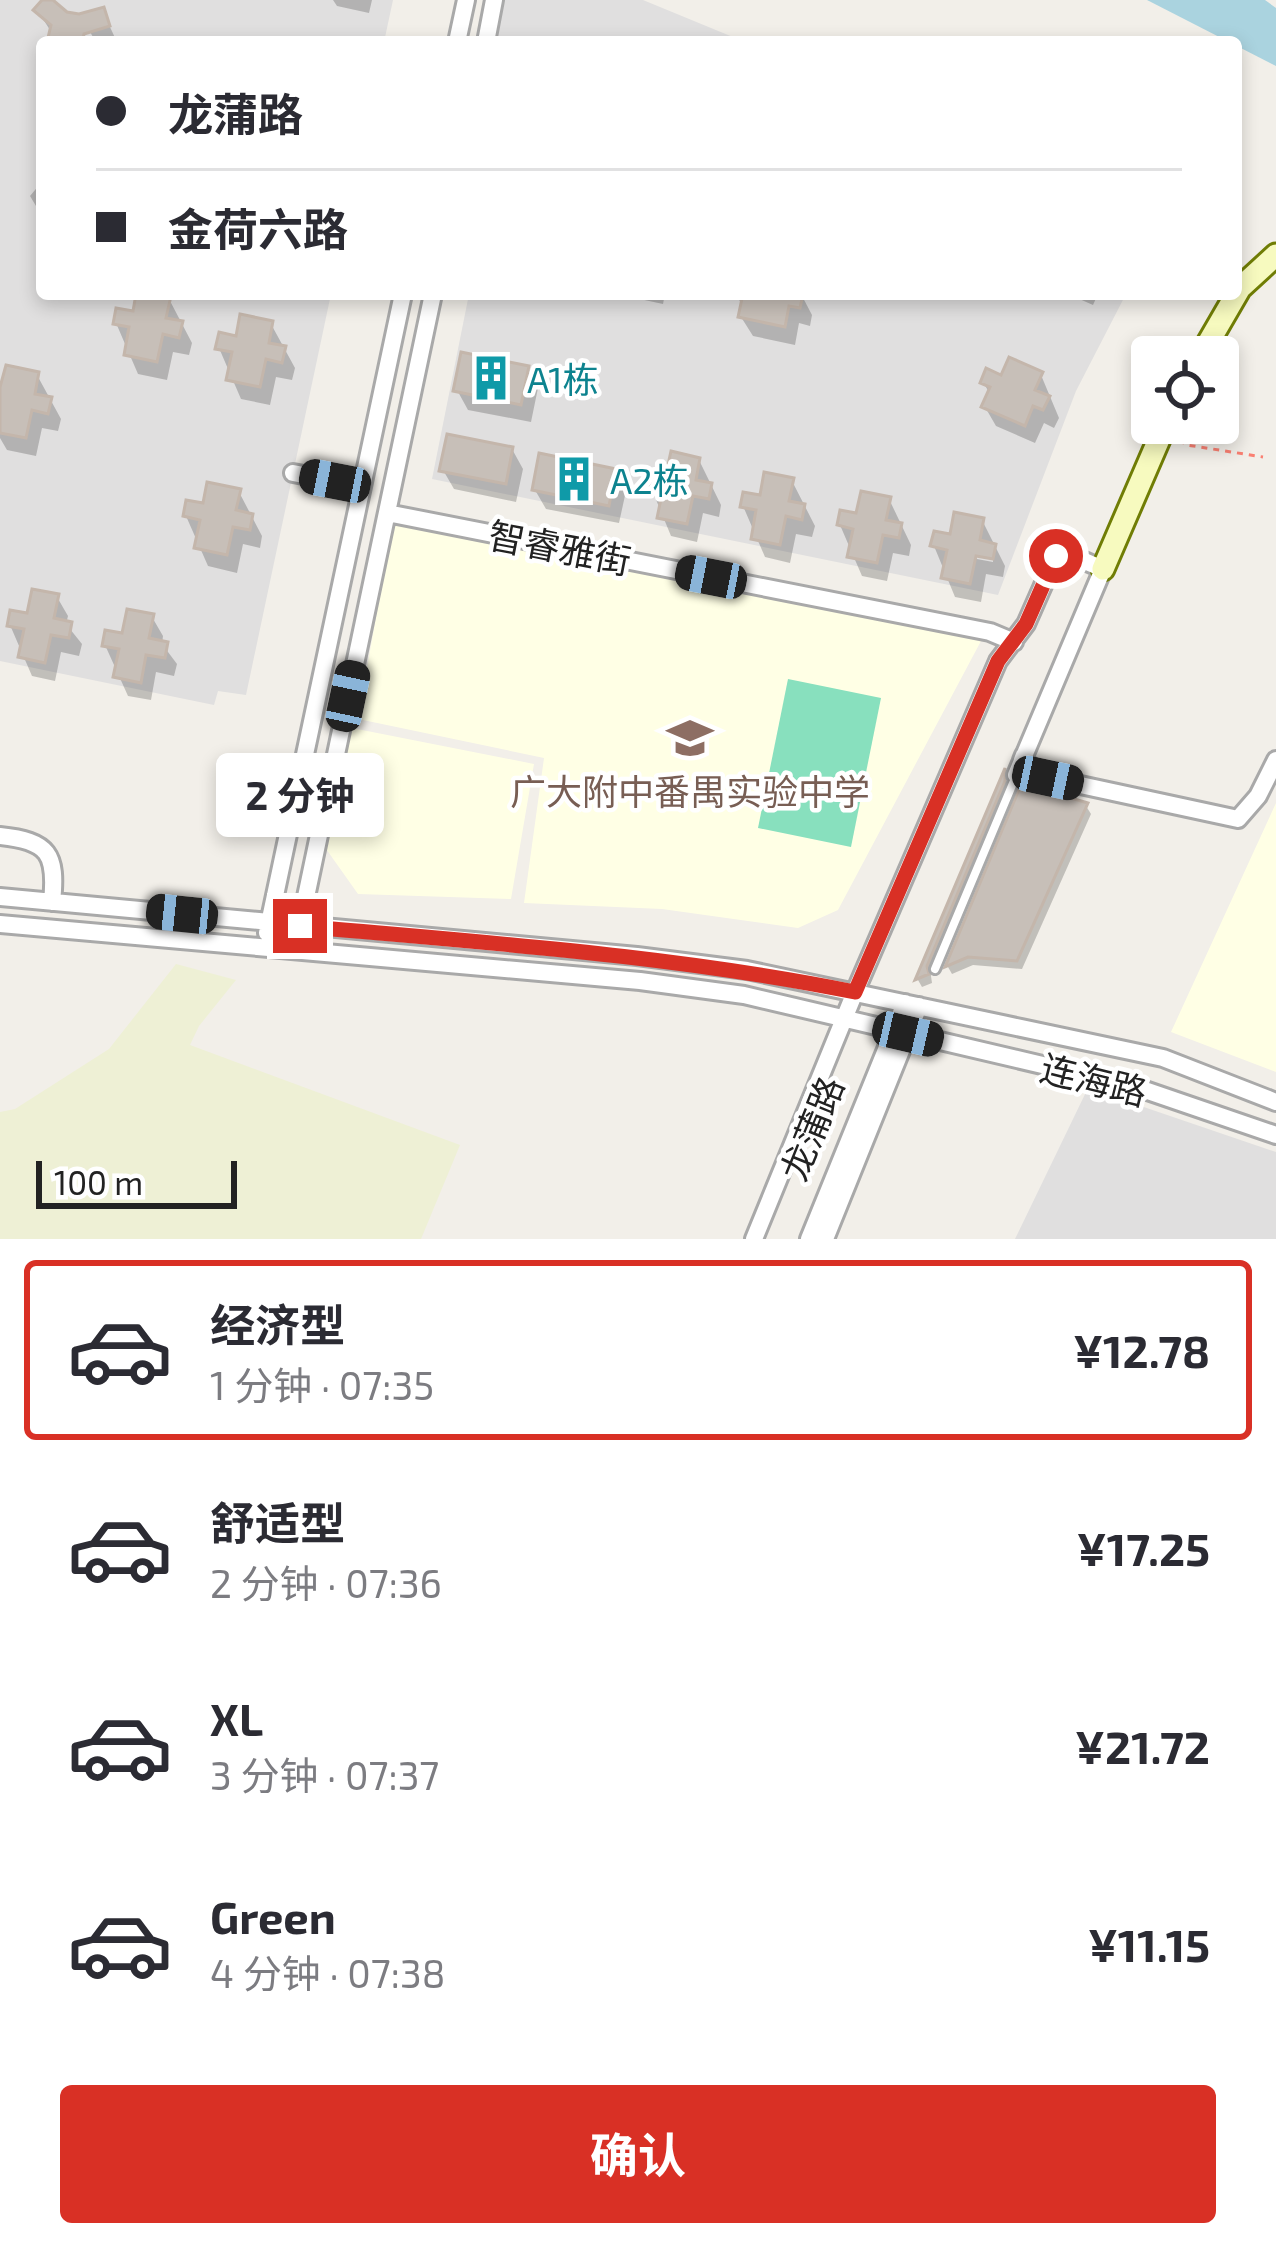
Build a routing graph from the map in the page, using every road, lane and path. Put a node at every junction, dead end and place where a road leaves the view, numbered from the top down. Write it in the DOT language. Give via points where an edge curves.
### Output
graph roads {
  1 [pos="466,0"];
  2 [pos="494,0"];
  3 [pos="458,36"];
  4 [pos="487,36"];
  5 [pos="1276,255"];
  6 [pos="1242,286"];
  7 [pos="402,300"];
  8 [pos="432,300"];
  9 [pos="1233,300"];
  10 [pos="1211,336"];
  11 [pos="1156,444"];
  12 [pos="1185,444"];
  13 [pos="1263,457"];
  14 [pos="293,472"];
  15 [pos="362,486"];
  16 [pos="387,513"];
  17 [pos="1058,562"];
  18 [pos="1099,576"];
  19 [pos="1014,642"];
  20 [pos="1023,759"];
  21 [pos="1276,760"];
  22 [pos="0,836"];
  23 [pos="0,897"];
  24 [pos="52,902"];
  25 [pos="268,923"];
  26 [pos="0,924"];
  27 [pos="300,926"];
  28 [pos="264,945"];
  29 [pos="295,949"];
  30 [pos="935,969"];
  31 [pos="860,993"];
  32 [pos="912,1005"];
  33 [pos="849,1020"];
  34 [pos="901,1032"];
  35 [pos="1276,1102"];
  36 [pos="1276,1135"];
  37 [pos="754,1239"];
  38 [pos="767,1239"];
  39 [pos="809,1239"];
  40 [pos="825,1239"];
  1 -- 3 [label="street"];
  2 -- 4 [label="street"];
  5 -- 6 [label="street"];
  7 -- 15 [label="street"];
  8 -- 16 [label="street"];
  9 -- 10 [label="street"];
  11 -- 18 [label="street"];
  12 -- 13 [label="path"];
  14 -- 15 [label="street"];
  15 -- 25 [label="street"];
  16 -- 19 [label="street, 智睿雅街"];
  16 -- 27 [label="street"];
  17 -- 18 [label="street" via="1064,554"];
  17 -- 19 [label="street, 龙蒲路"];
  17 -- 31 [label="street, 龙蒲路"];
  18 -- 20 [label="street"];
  19 -- 31 [label="street, 龙蒲路" via="998,661"];
  20 -- 21 [label="street" via="1048,778 1238,819"];
  20 -- 30 [label="lane"];
  22 -- 24 [label="street" via="26,839 49,854"];
  23 -- 24 [label="street, 连海路"];
  24 -- 25 [label="street, 连海路"];
  25 -- 27 [label="street, 连海路"];
  25 -- 28 [label="street"];
  26 -- 28 [label="street, 连海路"];
  27 -- 29 [label="street"];
  27 -- 31 [label="street, 连海路" via="638,956"];
  28 -- 29 [label="street, 连海路"];
  29 -- 33 [label="street, 连海路" via="640,981"];
  31 -- 32 [label="street, 连海路"];
  31 -- 33 [label="street, 龙蒲路"];
  32 -- 34 [label="street, 龙蒲路"];
  32 -- 35 [label="street, 连海路" via="1163,1058"];
  33 -- 34 [label="street, 连海路"];
  33 -- 37 [label="street, 龙蒲路"];
  33 -- 38 [label="street, 龙蒲路"];
  34 -- 36 [label="street, 连海路" via="1136,1087"];
  34 -- 39 [label="street, 龙蒲路"];
  34 -- 40 [label="street, 龙蒲路"];
}
